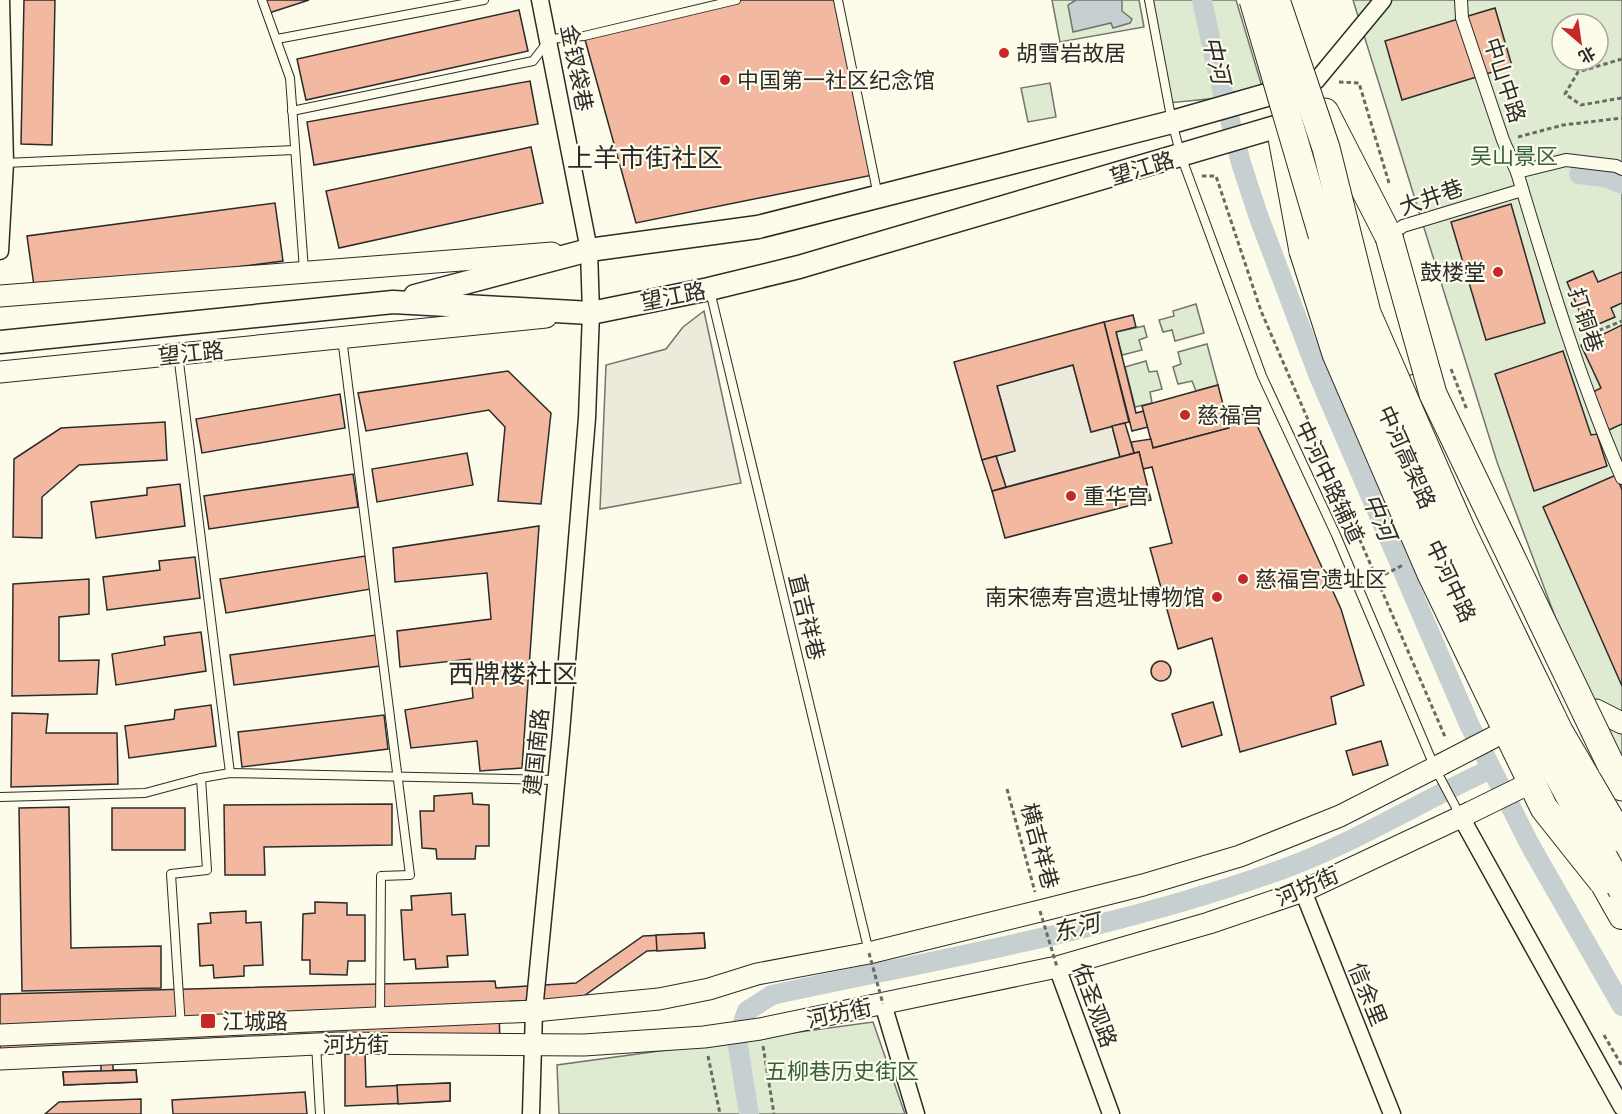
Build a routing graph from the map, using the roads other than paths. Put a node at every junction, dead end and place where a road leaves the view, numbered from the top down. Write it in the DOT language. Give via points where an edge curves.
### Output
graph roads {
  1 [pos="1,0"];
  2 [pos="262,0"];
  3 [pos="484,0"];
  4 [pos="540,0"];
  5 [pos="736,0"];
  6 [pos="838,0"];
  7 [pos="1149,0"];
  8 [pos="1241,0"];
  9 [pos="1253,0"];
  10 [pos="1276,0"];
  11 [pos="1289,0"];
  12 [pos="1383,0"];
  13 [pos="1461,0"];
  14 [pos="277,39"];
  15 [pos="549,39"];
  16 [pos="1316,81"];
  17 [pos="1269,94"];
  18 [pos="292,111"];
  19 [pos="1325,112"];
  20 [pos="1172,122"];
  21 [pos="1280,127"];
  22 [pos="295,150"];
  23 [pos="5,163"];
  24 [pos="1185,166"];
  25 [pos="1622,169"];
  26 [pos="1517,172"];
  27 [pos="1522,190"];
  28 [pos="878,197"];
  29 [pos="1389,237"];
  30 [pos="589,250"];
  31 [pos="0,251"];
  32 [pos="304,273"];
  33 [pos="709,289"];
  34 [pos="0,296"];
  35 [pos="393,302"];
  36 [pos="591,313"];
  37 [pos="342,338"];
  38 [pos="0,342"];
  39 [pos="178,354"];
  40 [pos="0,372"];
  41 [pos="1622,478"];
  42 [pos="1564,710"];
  43 [pos="1622,723"];
  44 [pos="1507,730"];
  45 [pos="1585,753"];
  46 [pos="1439,766"];
  47 [pos="230,773"];
  48 [pos="397,777"];
  49 [pos="1544,777"];
  50 [pos="201,778"];
  51 [pos="556,780"];
  52 [pos="1622,787"];
  53 [pos="0,797"];
  54 [pos="1465,815"];
  55 [pos="1622,817"];
  56 [pos="1622,839"];
  57 [pos="1622,890"];
  58 [pos="1303,891"];
  59 [pos="1622,906"];
  60 [pos="1622,916"];
  61 [pos="869,953"];
  62 [pos="1057,966"];
  63 [pos="883,1004"];
  64 [pos="534,1011"];
  65 [pos="380,1019"];
  66 [pos="181,1027"];
  67 [pos="0,1035"];
  68 [pos="316,1044"];
  69 [pos="533,1046"];
  70 [pos="0,1059"];
  71 [pos="1622,1107"];
  72 [pos="320,1114"];
  73 [pos="531,1114"];
  74 [pos="916,1114"];
  75 [pos="1111,1114"];
  76 [pos="1392,1114"];
  1 -- 23 [label="street"];
  2 -- 14 [label="lane"];
  3 -- 14 [label="lane"];
  4 -- 15 [label="street, 金钗袋巷"];
  5 -- 15 [label="lane" via="584,36"];
  6 -- 28 [label="lane"];
  7 -- 20 [label="lane, 中河中路辅道"];
  8 -- 17 [label="main road, 中河中路"];
  9 -- 57 [label="highway, 中河高架路, bridge" via="1347,320 1444,541 1541,745"];
  10 -- 56 [label="highway, 中河高架路, bridge" via="1326,148 1367,313 1462,531 1538,689"];
  11 -- 16 [label="main road, 中河中路"];
  12 -- 16 [label="street"];
  13 -- 26 [label="street, 中山中路" via="1462,18"];
  14 -- 18 [label="lane" via="290,78"];
  15 -- 18 [label="lane" via="533,61"];
  15 -- 30 [label="street, 金钗袋巷"];
  16 -- 17 [label="main road, 望江路"];
  16 -- 19 [label="main road, 中河中路"];
  17 -- 20 [label="main road, 望江路"];
  17 -- 21 [label="main road, 中河中路"];
  18 -- 22 [label="lane"];
  19 -- 21 [label="main road, 望江路"];
  19 -- 29 [label="highway"];
  19 -- 42 [label="main road, 中河中路" via="1376,303"];
  20 -- 24 [label="lane, 中河中路辅道"];
  20 -- 28 [label="main road, 望江路"];
  21 -- 24 [label="main road, 望江路" via="1241,138"];
  21 -- 44 [label="main road, 中河中路" via="1341,331"];
  21 -- 59 [label="highway, bridge" via="1303,251 1336,354 1422,553 1544,808"];
  22 -- 23 [label="lane"];
  22 -- 32 [label="lane"];
  23 -- 31 [label="street"];
  24 -- 33 [label="main road, 望江路"];
  24 -- 46 [label="lane, 中河中路辅道" via="1262,376"];
  25 -- 26 [label="street" via="1566,160"];
  26 -- 27 [label="street, 打铜巷"];
  27 -- 29 [label="street, 大井巷" via="1403,226"];
  27 -- 41 [label="street, 打铜巷" via="1570,341"];
  28 -- 30 [label="main road, 望江路" via="758,227"];
  29 -- 52 [label="highway, bridge" via="1433,394"];
  30 -- 32 [label="street, 望江路"];
  30 -- 35 [label="main road"];
  30 -- 36 [label="street, 建国南路"];
  32 -- 34 [label="street, 望江路"];
  33 -- 36 [label="main road, 望江路"];
  33 -- 61 [label="lane, 直吉祥巷"];
  35 -- 36 [label="main road"];
  35 -- 38 [label="main road"];
  36 -- 37 [label="street, 望江路"];
  36 -- 51 [label="street, 建国南路"];
  37 -- 39 [label="street, 望江路"];
  37 -- 48 [label="lane"];
  39 -- 40 [label="street, 望江路"];
  39 -- 47 [label="lane"];
  42 -- 43 [label="street, 河坊街" via="1596,710"];
  42 -- 44 [label="street, 河坊街"];
  42 -- 45 [label="main road, 中河中路"];
  43 -- 45 [label="street, 河坊街"];
  44 -- 46 [label="street, 河坊街, bridge"];
  44 -- 49 [label="main road, 中河中路"];
  45 -- 49 [label="street, 河坊街"];
  45 -- 55 [label="main road, 中河中路"];
  46 -- 54 [label="lane, 中河中路辅道"];
  46 -- 61 [label="street, 河坊街" via="1340,816 1240,856 1143,885"];
  47 -- 48 [label="lane"];
  47 -- 50 [label="lane"];
  48 -- 51 [label="lane"];
  48 -- 65 [label="lane" via="410,875 381,876"];
  49 -- 54 [label="street, 河坊街, bridge"];
  49 -- 60 [label="main road, 中河中路"];
  50 -- 53 [label="lane" via="146,793"];
  50 -- 66 [label="lane" via="207,870 171,874"];
  51 -- 64 [label="street, 建国南路"];
  54 -- 58 [label="street, 河坊街"];
  54 -- 71 [label="street"];
  58 -- 62 [label="street, 河坊街" via="1209,923"];
  58 -- 76 [label="street, 信余里"];
  61 -- 64 [label="street, 河坊街" via="756,974 659,999"];
  62 -- 63 [label="street, 河坊街"];
  62 -- 75 [label="street, 佑圣观路"];
  63 -- 69 [label="street, 河坊街" via="709,1036"];
  63 -- 74 [label="street"];
  64 -- 65 [label="street, 河坊街"];
  64 -- 69 [label="street, 建国南路"];
  65 -- 66 [label="street, 河坊街"];
  66 -- 67 [label="street, 河坊街"];
  68 -- 69 [label="street, 河坊街"];
  68 -- 70 [label="street, 河坊街"];
  68 -- 72 [label="lane"];
  69 -- 73 [label="street, 建国南路"];
}
